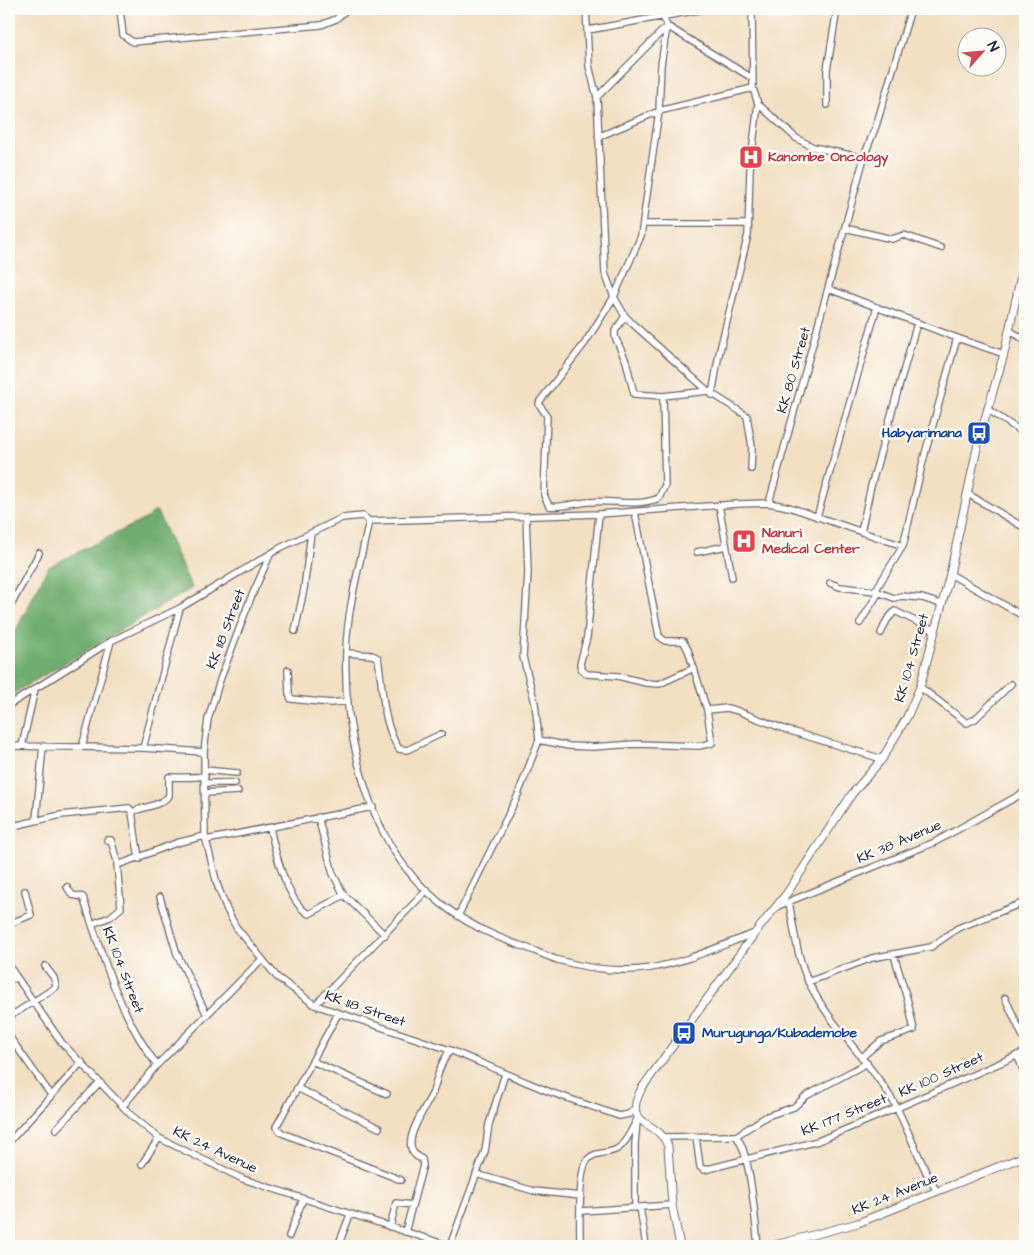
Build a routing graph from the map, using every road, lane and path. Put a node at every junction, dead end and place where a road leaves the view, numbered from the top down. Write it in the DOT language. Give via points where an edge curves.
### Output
graph roads {
  1 [pos="120,9"];
  2 [pos="586,9"];
  3 [pos="664,9"];
  4 [pos="704,9"];
  5 [pos="752,9"];
  6 [pos="837,9"];
  7 [pos="911,9"];
  8 [pos="345,10"];
  9 [pos="663,18"];
  10 [pos="667,26"];
  11 [pos="588,30"];
  12 [pos="752,78"];
  13 [pos="753,88"];
  14 [pos="597,97"];
  15 [pos="758,104"];
  16 [pos="827,105"];
  17 [pos="659,111"];
  18 [pos="598,137"];
  19 [pos="864,158"];
  20 [pos="644,224"];
  21 [pos="748,224"];
  22 [pos="845,228"];
  23 [pos="941,248"];
  24 [pos="1025,257"];
  25 [pos="830,288"];
  26 [pos="614,297"];
  27 [pos="877,307"];
  28 [pos="625,316"];
  29 [pos="917,323"];
  30 [pos="1009,330"];
  31 [pos="957,338"];
  32 [pos="1025,340"];
  33 [pos="1004,354"];
  34 [pos="710,393"];
  35 [pos="663,396"];
  36 [pos="987,409"];
  37 [pos="1025,434"];
  38 [pos="751,469"];
  39 [pos="968,494"];
  40 [pos="769,503"];
  41 [pos="719,505"];
  42 [pos="635,512"];
  43 [pos="599,514"];
  44 [pos="526,516"];
  45 [pos="818,517"];
  46 [pos="369,521"];
  47 [pos="1025,528"];
  48 [pos="861,532"];
  49 [pos="311,533"];
  50 [pos="726,546"];
  51 [pos="903,546"];
  52 [pos="697,552"];
  53 [pos="40,553"];
  54 [pos="270,554"];
  55 [pos="950,574"];
  56 [pos="732,577"];
  57 [pos="830,583"];
  58 [pos="877,591"];
  59 [pos="941,604"];
  60 [pos="180,608"];
  61 [pos="9,609"];
  62 [pos="1025,616"];
  63 [pos="860,622"];
  64 [pos="295,631"];
  65 [pos="935,631"];
  66 [pos="881,633"];
  67 [pos="111,641"];
  68 [pos="346,653"];
  69 [pos="694,668"];
  70 [pos="288,670"];
  71 [pos="1011,684"];
  72 [pos="920,687"];
  73 [pos="35,689"];
  74 [pos="348,701"];
  75 [pos="9,706"];
  76 [pos="707,710"];
  77 [pos="441,734"];
  78 [pos="539,740"];
  79 [pos="9,746"];
  80 [pos="22,746"];
  81 [pos="43,746"];
  82 [pos="82,747"];
  83 [pos="143,748"];
  84 [pos="204,752"];
  85 [pos="882,759"];
  86 [pos="237,773"];
  87 [pos="205,776"];
  88 [pos="235,782"];
  89 [pos="238,792"];
  90 [pos="205,793"];
  91 [pos="1024,796"];
  92 [pos="373,807"];
  93 [pos="132,812"];
  94 [pos="318,817"];
  95 [pos="36,820"];
  96 [pos="9,827"];
  97 [pos="270,828"];
  98 [pos="205,838"];
  99 [pos="107,840"];
  100 [pos="139,859"];
  101 [pos="117,864"];
  102 [pos="67,887"];
  103 [pos="427,890"];
  104 [pos="25,891"];
  105 [pos="344,895"];
  106 [pos="160,897"];
  107 [pos="789,902"];
  108 [pos="1025,902"];
  109 [pos="778,906"];
  110 [pos="458,916"];
  111 [pos="9,924"];
  112 [pos="92,924"];
  113 [pos="755,933"];
  114 [pos="385,935"];
  115 [pos="894,955"];
  116 [pos="261,960"];
  117 [pos="9,966"];
  118 [pos="45,966"];
  119 [pos="16,978"];
  120 [pos="9,980"];
  121 [pos="808,982"];
  122 [pos="1005,998"];
  123 [pos="33,1003"];
  124 [pos="315,1005"];
  125 [pos="207,1014"];
  126 [pos="338,1014"];
  127 [pos="9,1017"];
  128 [pos="9,1036"];
  129 [pos="1025,1041"];
  130 [pos="450,1050"];
  131 [pos="1025,1052"];
  132 [pos="1017,1055"];
  133 [pos="862,1057"];
  134 [pos="312,1061"];
  135 [pos="82,1062"];
  136 [pos="867,1063"];
  137 [pos="157,1065"];
  138 [pos="505,1074"];
  139 [pos="1025,1074"];
  140 [pos="99,1083"];
  141 [pos="297,1088"];
  142 [pos="387,1094"];
  143 [pos="51,1095"];
  144 [pos="123,1106"];
  145 [pos="897,1108"];
  146 [pos="634,1109"];
  147 [pos="638,1117"];
  148 [pos="379,1128"];
  149 [pos="56,1129"];
  150 [pos="736,1136"];
  151 [pos="665,1137"];
  152 [pos="696,1137"];
  153 [pos="159,1138"];
  154 [pos="9,1142"];
  155 [pos="1025,1156"];
  156 [pos="746,1160"];
  157 [pos="142,1164"];
  158 [pos="476,1174"];
  159 [pos="401,1180"];
  160 [pos="937,1192"];
  161 [pos="581,1196"];
  162 [pos="303,1199"];
  163 [pos="672,1205"];
  164 [pos="412,1206"];
  165 [pos="638,1208"];
  166 [pos="581,1212"];
  167 [pos="350,1215"];
  168 [pos="390,1227"];
  169 [pos="405,1232"];
  170 [pos="289,1236"];
  171 [pos="338,1246"];
  172 [pos="450,1246"];
  173 [pos="580,1246"];
  174 [pos="646,1246"];
  175 [pos="680,1246"];
  176 [pos="758,1246"];
  177 [pos="771,1246"];
  1 -- 8 [label="street" via="123,35 133,42 321,25 336,19"];
  2 -- 11 [label="street"];
  3 -- 9 [label="street"];
  4 -- 9 [label="street"];
  5 -- 12 [label="street"];
  6 -- 16 [label="street" via="827,70"];
  7 -- 19 [label="street, KK 80 Street"];
  9 -- 10 [label="street"];
  9 -- 11 [label="street"];
  10 -- 12 [label="street"];
  10 -- 14 [label="street"];
  10 -- 17 [label="street"];
  11 -- 14 [label="street" via="589,66"];
  12 -- 13 [label="street"];
  13 -- 15 [label="street"];
  13 -- 17 [label="street"];
  14 -- 18 [label="street"];
  15 -- 19 [label="street" via="796,138 813,147"];
  15 -- 21 [label="street" via="750,169"];
  17 -- 18 [label="street"];
  17 -- 20 [label="street"];
  18 -- 26 [label="street" via="605,272"];
  19 -- 22 [label="street, KK 80 Street"];
  20 -- 21 [label="street"];
  20 -- 26 [label="street"];
  21 -- 34 [label="street" via="745,251"];
  22 -- 23 [label="street" via="892,240 904,235"];
  22 -- 25 [label="street, KK 80 Street"];
  24 -- 30 [label="street, KK 104 Street"];
  25 -- 27 [label="street"];
  25 -- 40 [label="street, KK 80 Street"];
  26 -- 28 [label="street"];
  26 -- 35 [label="street" via="585,343 539,404 547,416 544,495 549,506 590,501 648,503 659,498 665,484"];
  27 -- 29 [label="street"];
  27 -- 45 [label="street"];
  28 -- 34 [label="street"];
  28 -- 35 [label="street" via="615,331 615,337 626,361 632,390 638,396"];
  29 -- 31 [label="street"];
  29 -- 48 [label="street"];
  30 -- 32 [label="street"];
  30 -- 33 [label="street, KK 104 Street"];
  31 -- 33 [label="street"];
  31 -- 51 [label="street"];
  33 -- 36 [label="street, KK 104 Street"];
  34 -- 35 [label="street"];
  34 -- 38 [label="street" via="747,416 752,448"];
  36 -- 37 [label="street"];
  36 -- 39 [label="street, KK 104 Street"];
  39 -- 47 [label="street"];
  39 -- 55 [label="street, KK 104 Street"];
  40 -- 41 [label="street"];
  40 -- 45 [label="street"];
  41 -- 42 [label="street"];
  41 -- 50 [label="street"];
  42 -- 43 [label="street"];
  42 -- 69 [label="street" via="659,636 665,641 683,641"];
  43 -- 44 [label="street"];
  43 -- 69 [label="street" via="587,637 580,664 582,670 587,674 618,676 653,684"];
  44 -- 46 [label="street"];
  44 -- 78 [label="street" via="528,572 523,657 535,703"];
  45 -- 48 [label="street"];
  46 -- 49 [label="street" via="363,516 350,516"];
  46 -- 68 [label="street" via="352,600"];
  48 -- 51 [label="street"];
  49 -- 54 [label="street"];
  49 -- 64 [label="street"];
  50 -- 52 [label="street"];
  50 -- 56 [label="street"];
  51 -- 58 [label="street"];
  53 -- 61 [label="street"];
  54 -- 60 [label="street"];
  54 -- 84 [label="street, KK 118 Street" via="220,680 208,719"];
  55 -- 59 [label="street, KK 104 Street"];
  55 -- 62 [label="street"];
  57 -- 58 [label="street"];
  58 -- 59 [label="street" via="894,598 911,596"];
  58 -- 63 [label="street"];
  59 -- 65 [label="street, KK 104 Street"];
  60 -- 67 [label="street"];
  60 -- 83 [label="street"];
  65 -- 66 [label="street" via="895,611"];
  65 -- 72 [label="street, KK 104 Street"];
  67 -- 73 [label="street"];
  67 -- 82 [label="street"];
  68 -- 74 [label="street"];
  68 -- 77 [label="street" via="378,658 384,702 400,749 407,750"];
  69 -- 76 [label="street"];
  70 -- 74 [label="street" via="291,699 331,703"];
  71 -- 72 [label="street" via="975,719 967,722"];
  72 -- 85 [label="street, KK 104 Street" via="900,732"];
  73 -- 75 [label="street"];
  73 -- 80 [label="street"];
  74 -- 92 [label="street" via="354,745"];
  76 -- 78 [label="street" via="713,739 706,745 592,747"];
  76 -- 85 [label="street" via="735,710 787,730"];
  78 -- 110 [label="street" via="517,797"];
  79 -- 80 [label="street"];
  80 -- 81 [label="street"];
  81 -- 82 [label="street"];
  81 -- 95 [label="street"];
  82 -- 83 [label="street"];
  83 -- 84 [label="street"];
  84 -- 87 [label="street, KK 118 Street"];
  85 -- 109 [label="street, KK 104 Street" via="852,794"];
  86 -- 87 [label="street"];
  87 -- 88 [label="street"];
  87 -- 90 [label="street, KK 118 Street"];
  87 -- 93 [label="street" via="169,777 169,796 166,799 150,808"];
  89 -- 90 [label="street"];
  90 -- 98 [label="street, KK 118 Street"];
  91 -- 107 [label="street, KK 38 Avenue" via="978,816 935,842"];
  92 -- 94 [label="street"];
  92 -- 103 [label="street" via="404,867"];
  93 -- 95 [label="street" via="124,808"];
  93 -- 100 [label="street"];
  94 -- 97 [label="street"];
  94 -- 105 [label="street" via="333,874"];
  95 -- 96 [label="street"];
  97 -- 98 [label="street"];
  97 -- 105 [label="street" via="283,875 302,910 308,914 315,913"];
  98 -- 100 [label="street" via="168,846"];
  98 -- 116 [label="street, KK 118 Street" via="227,910"];
  99 -- 101 [label="street" via="111,840"];
  100 -- 101 [label="street"];
  101 -- 112 [label="street" via="121,908 110,917"];
  102 -- 112 [label="street, KK 104 Street" via="72,896 83,897"];
  103 -- 110 [label="street"];
  103 -- 114 [label="street" via="397,918"];
  104 -- 111 [label="street" via="31,915"];
  105 -- 114 [label="street"];
  106 -- 125 [label="street" via="177,954"];
  107 -- 109 [label="street, KK 38 Avenue"];
  107 -- 121 [label="street, KK 177 Street" via="796,945"];
  108 -- 115 [label="street" via="958,928 932,947"];
  109 -- 113 [label="street, KK 104 Street"];
  110 -- 113 [label="street" via="495,936 556,959 608,970 648,970 672,965"];
  112 -- 137 [label="street, KK 104 Street" via="130,1022"];
  113 -- 146 [label="street, KK 104 Street" via="642,1088"];
  114 -- 124 [label="street"];
  115 -- 121 [label="street" via="864,961"];
  115 -- 133 [label="street" via="914,1030 882,1041"];
  116 -- 124 [label="street, KK 118 Street" via="277,977"];
  116 -- 125 [label="street"];
  117 -- 119 [label="street, KK 24 Avenue"];
  118 -- 123 [label="street" via="56,987"];
  119 -- 120 [label="street"];
  119 -- 123 [label="street, KK 24 Avenue"];
  121 -- 133 [label="street, KK 177 Street"];
  122 -- 129 [label="street"];
  123 -- 127 [label="street"];
  123 -- 135 [label="street, KK 24 Avenue" via="62,1043"];
  124 -- 126 [label="street, KK 118 Street"];
  125 -- 137 [label="street"];
  126 -- 130 [label="street, KK 118 Street"];
  126 -- 134 [label="street"];
  128 -- 143 [label="street"];
  130 -- 138 [label="street, KK 118 Street"];
  130 -- 164 [label="street" via="411,1135 411,1150 423,1161"];
  131 -- 132 [label="street, KK 100 Street"];
  132 -- 139 [label="street"];
  132 -- 145 [label="street, KK 100 Street"];
  133 -- 136 [label="street, KK 177 Street"];
  134 -- 141 [label="street"];
  134 -- 142 [label="street"];
  135 -- 140 [label="street, KK 24 Avenue"];
  135 -- 143 [label="street"];
  136 -- 145 [label="street, KK 177 Street"];
  136 -- 150 [label="street" via="806,1096 794,1108 767,1116"];
  137 -- 144 [label="street"];
  138 -- 146 [label="street, KK 118 Street" via="619,1116"];
  138 -- 158 [label="street"];
  140 -- 144 [label="street, KK 24 Avenue"];
  140 -- 149 [label="street"];
  141 -- 148 [label="street"];
  141 -- 159 [label="street" via="277,1123 277,1130"];
  143 -- 154 [label="street"];
  144 -- 153 [label="street, KK 24 Avenue"];
  145 -- 156 [label="street, KK 177 Street" via="818,1141"];
  145 -- 160 [label="street, KK 100 Street"];
  146 -- 147 [label="street"];
  147 -- 151 [label="street"];
  147 -- 161 [label="street" via="617,1149 599,1152 586,1162"];
  147 -- 165 [label="street" via="635,1144"];
  150 -- 152 [label="street"];
  150 -- 156 [label="street"];
  151 -- 152 [label="street"];
  151 -- 163 [label="street" via="670,1158"];
  152 -- 156 [label="street, KK 177 Street" via="702,1170"];
  153 -- 157 [label="street"];
  153 -- 162 [label="street, KK 24 Avenue" via="243,1179"];
  155 -- 160 [label="street, KK 24 Avenue"];
  156 -- 176 [label="street"];
  158 -- 161 [label="street" via="534,1191"];
  158 -- 172 [label="street"];
  160 -- 177 [label="street, KK 24 Avenue" via="858,1223"];
  161 -- 166 [label="street"];
  162 -- 167 [label="street, KK 24 Avenue"];
  162 -- 170 [label="street"];
  163 -- 165 [label="street"];
  163 -- 175 [label="street"];
  164 -- 168 [label="street" via="396,1202"];
  164 -- 169 [label="street"];
  165 -- 166 [label="street"];
  165 -- 174 [label="street"];
  166 -- 173 [label="street"];
  167 -- 168 [label="street, KK 24 Avenue"];
  167 -- 171 [label="street"];
  168 -- 169 [label="street, KK 24 Avenue"];
  169 -- 172 [label="street, KK 24 Avenue"];
}
